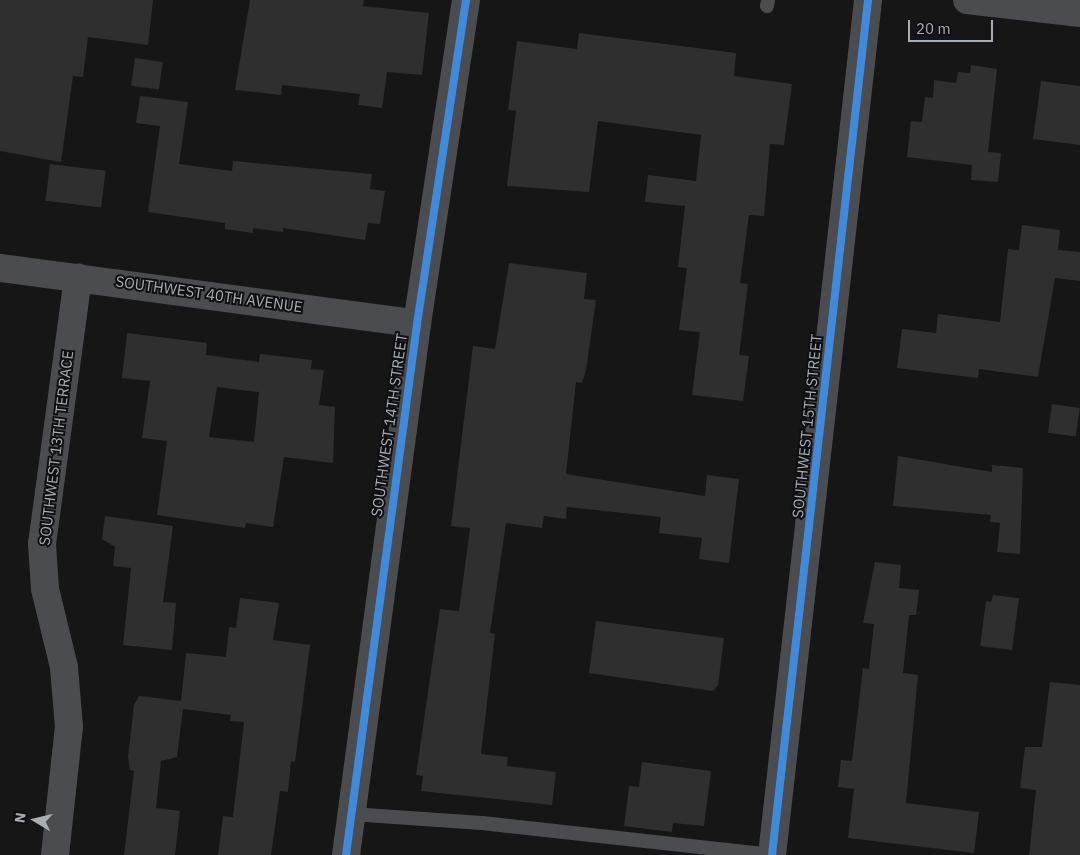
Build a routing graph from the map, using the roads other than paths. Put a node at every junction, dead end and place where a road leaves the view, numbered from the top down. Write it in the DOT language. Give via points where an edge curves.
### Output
graph roads {
  1 [pos="466,0"];
  2 [pos="868,0"];
  3 [pos="967,0"];
  4 [pos="1067,8"];
  5 [pos="0,268"];
  6 [pos="78,277"];
  7 [pos="417,324"];
  8 [pos="351,814"];
  9 [pos="55,855"];
  10 [pos="346,855"];
  11 [pos="773,855"];
  1 -- 7 [label="street, SOUTHWEST 14TH STREET"];
  2 -- 11 [label="street, SOUTHWEST 15TH STREET"];
  3 -- 4 [label="street"];
  5 -- 6 [label="street, SOUTHWEST 40TH AVENUE"];
  6 -- 7 [label="street, SOUTHWEST 40TH AVENUE"];
  6 -- 9 [label="street, SOUTHWEST 13TH TERRACE" via="42,544 45,589 64,667 69,718"];
  7 -- 8 [label="street, SOUTHWEST 14TH STREET"];
  8 -- 10 [label="street, SOUTHWEST 14TH STREET"];
  8 -- 11 [label="lane" via="482,823"];
}
